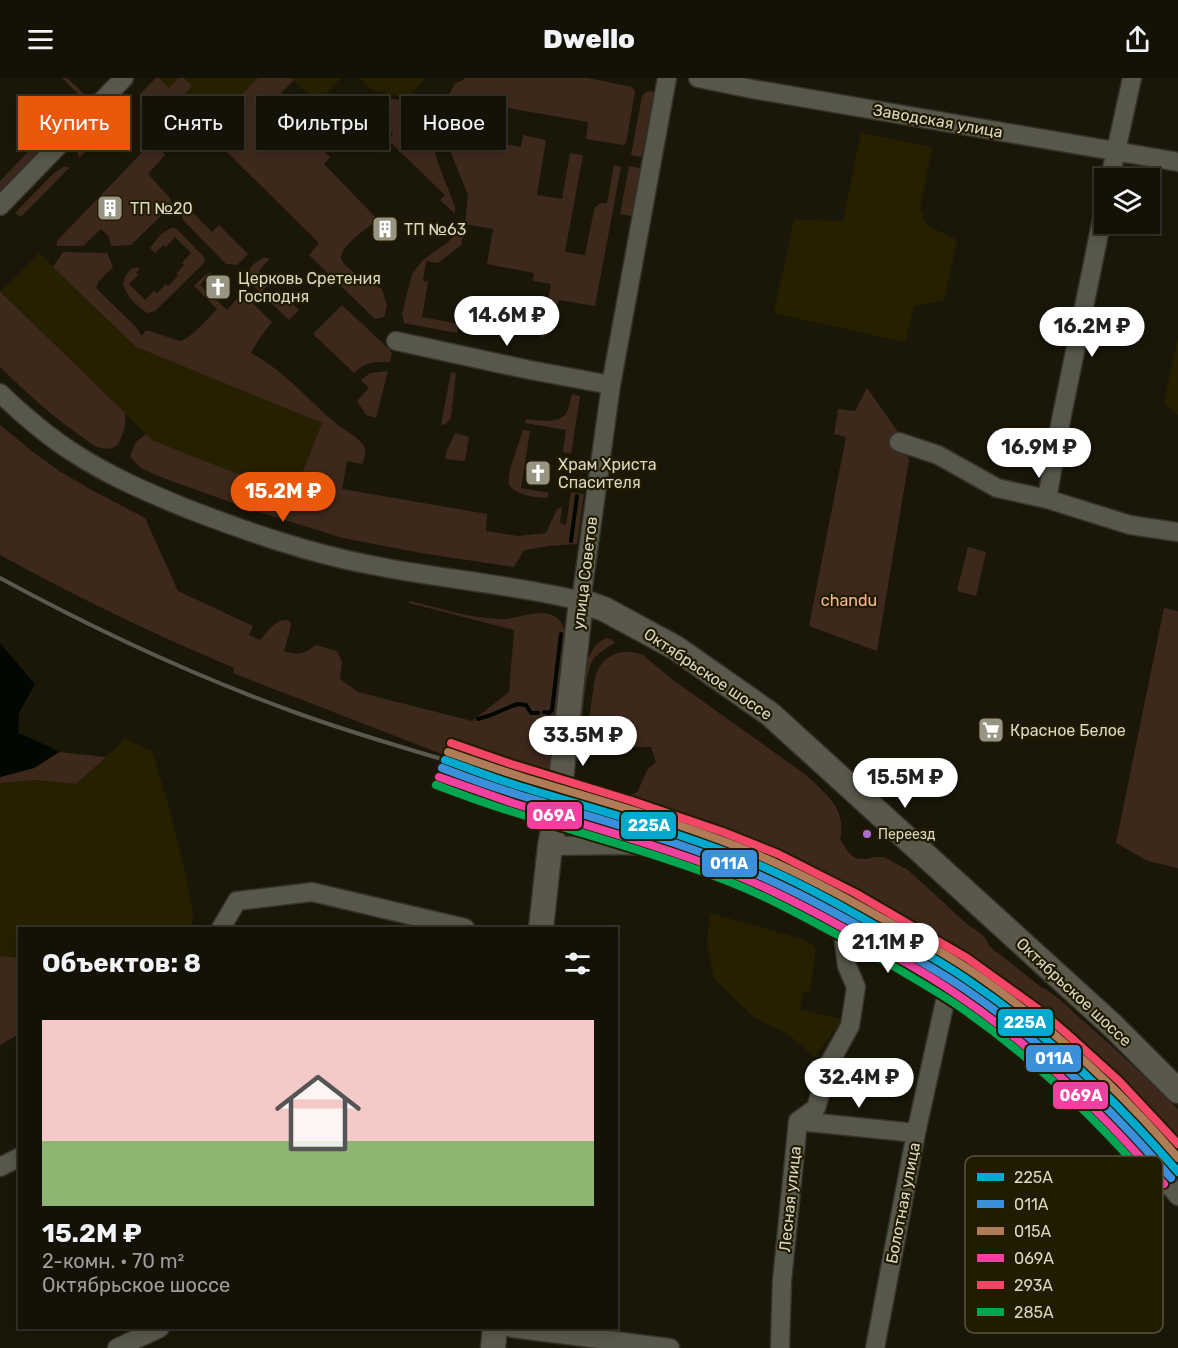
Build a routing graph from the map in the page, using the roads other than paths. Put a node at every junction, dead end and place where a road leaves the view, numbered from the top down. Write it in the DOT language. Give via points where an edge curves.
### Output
graph roads {
  1 [pos="124,78"];
  2 [pos="667,78"];
  3 [pos="698,78"];
  4 [pos="1132,78"];
  5 [pos="1116,152"];
  6 [pos="1178,162"];
  7 [pos="1112,168"];
  8 [pos="0,206"];
  9 [pos="1099,234"];
  10 [pos="396,341"];
  11 [pos="611,385"];
  12 [pos="0,393"];
  13 [pos="898,442"];
  14 [pos="1047,499"];
  15 [pos="1178,532"];
  16 [pos="581,601"];
  17 [pos="550,846"];
  18 [pos="842,926"];
  19 [pos="222,927"];
  20 [pos="461,927"];
  21 [pos="541,927"];
  22 [pos="948,988"];
  23 [pos="1178,1091"];
  24 [pos="798,1121"];
  25 [pos="916,1133"];
  26 [pos="1143,1156"];
  27 [pos="18,1157"];
  28 [pos="0,1167"];
  29 [pos="1163,1178"];
  30 [pos="1178,1196"];
  31 [pos="158,1329"];
  32 [pos="495,1329"];
  33 [pos="520,1329"];
  34 [pos="117,1348"];
  35 [pos="493,1348"];
  36 [pos="670,1348"];
  37 [pos="780,1348"];
  38 [pos="875,1348"];
  1 -- 8 [label="street"];
  2 -- 11 [label="street, улица Советов"];
  3 -- 5 [label="street, Заводская улица"];
  4 -- 5 [label="street"];
  5 -- 6 [label="street, Заводская улица"];
  5 -- 7 [label="street"];
  9 -- 14 [label="street"];
  10 -- 11 [label="street"];
  11 -- 16 [label="street, улица Советов"];
  12 -- 16 [label="street, Октябрьское шоссе" via="45,433 92,464 148,492 229,524 352,561"];
  13 -- 14 [label="street" via="938,454 997,488"];
  14 -- 15 [label="street" via="1130,525"];
  16 -- 17 [label="main road, улица Советов"];
  16 -- 23 [label="main road, Октябрьское шоссе" via="676,648 770,714 1113,1026"];
  17 -- 18 [label="street" via="625,844 678,852 767,885"];
  17 -- 21 [label="main road, улица Советов"];
  18 -- 22 [label="street"];
  18 -- 24 [label="street" via="847,966 856,987 850,1026 829,1064 816,1108"];
  19 -- 20 [label="street" via="237,901 312,892"];
  22 -- 25 [label="street, Болотная улица"];
  22 -- 26 [label="street" via="1011,1033 1066,1080"];
  24 -- 25 [label="street"];
  24 -- 37 [label="street, Лесная улица" via="782,1281"];
  25 -- 38 [label="street, Болотная улица"];
  27 -- 28 [label="street"];
  29 -- 30 [label="street"];
  31 -- 34 [label="street"];
  32 -- 35 [label="main road"];
  33 -- 36 [label="street"];
}
